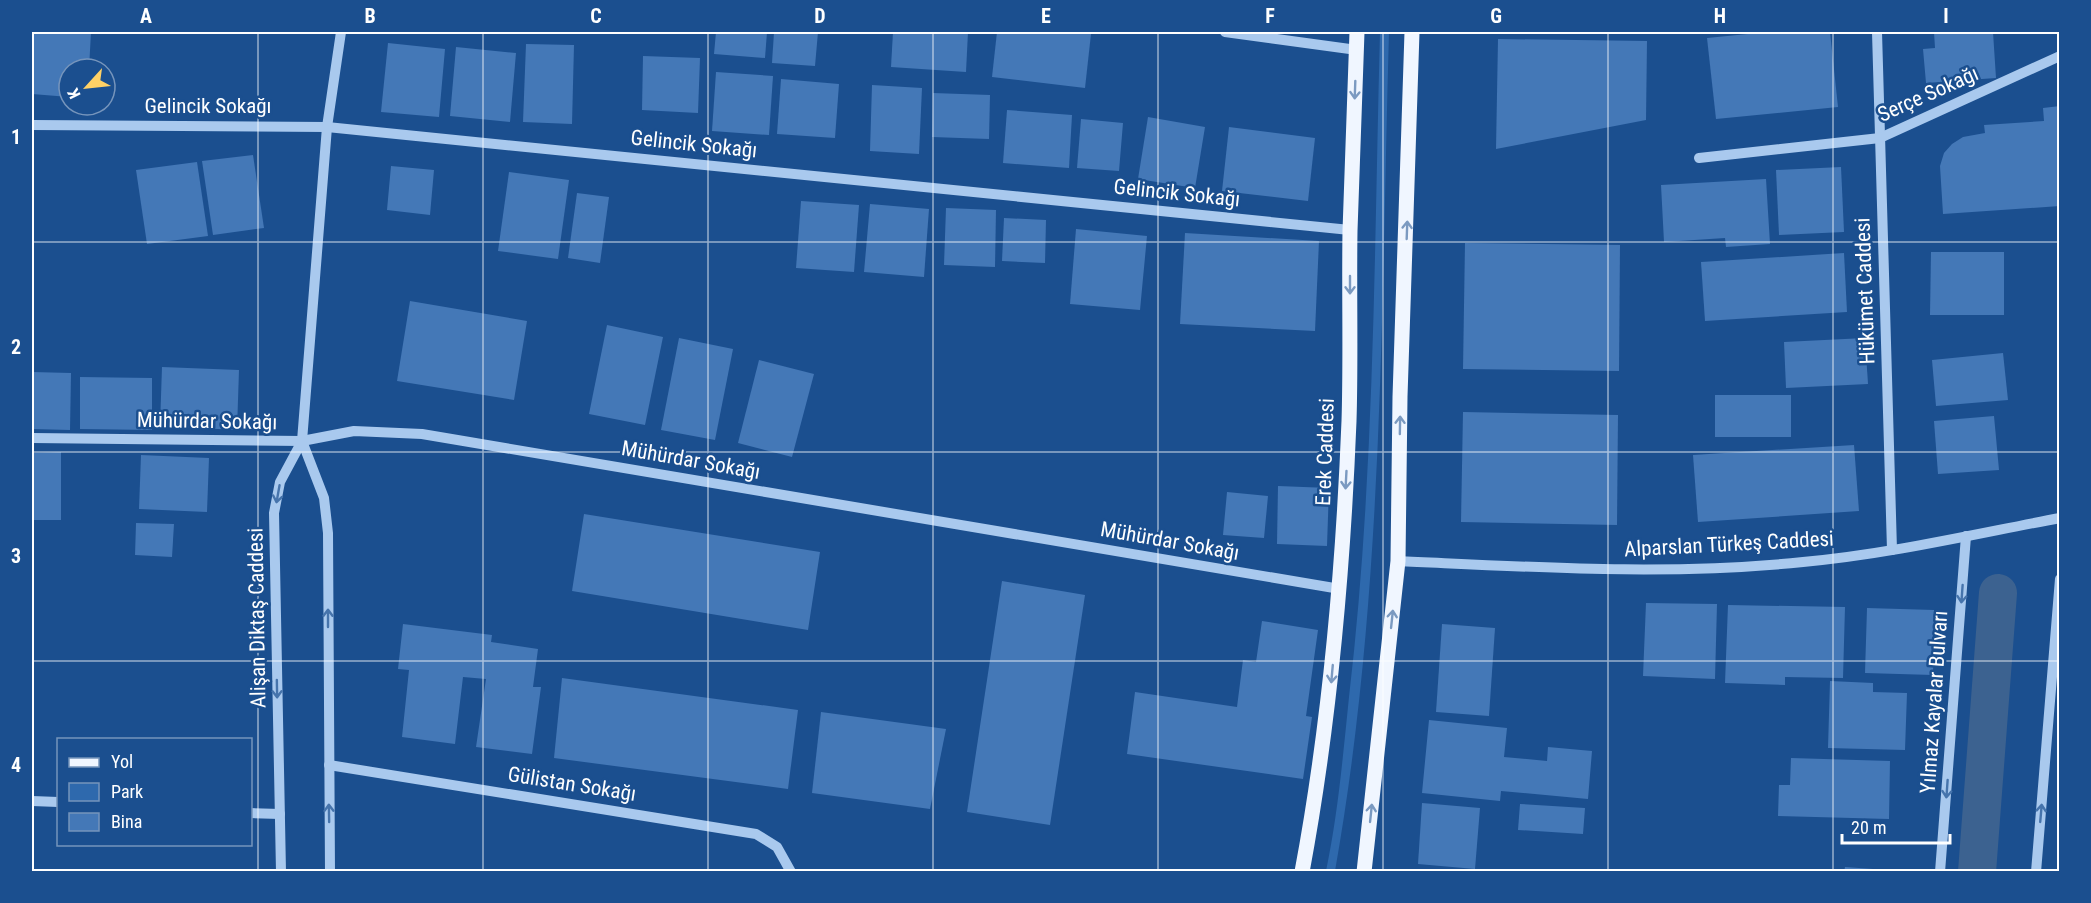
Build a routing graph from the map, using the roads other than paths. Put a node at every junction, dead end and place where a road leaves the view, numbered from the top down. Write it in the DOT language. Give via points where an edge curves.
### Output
graph roads {
  1 [pos="340,32"];
  2 [pos="1225,32"];
  3 [pos="1357,32"];
  4 [pos="1412,32"];
  5 [pos="1877,32"];
  6 [pos="1357,50"];
  7 [pos="2060,56"];
  8 [pos="32,125"];
  9 [pos="327,127"];
  10 [pos="1880,138"];
  11 [pos="1699,158"];
  12 [pos="1350,231"];
  13 [pos="32,438"];
  14 [pos="302,441"];
  15 [pos="2060,518"];
  16 [pos="1966,536"];
  17 [pos="1892,550"];
  18 [pos="1398,561"];
  19 [pos="2060,579"];
  20 [pos="1340,589"];
  21 [pos="329,765"];
  22 [pos="32,801"];
  23 [pos="57,802"];
  24 [pos="252,813"];
  25 [pos="280,814"];
  26 [pos="281,872"];
  27 [pos="330,872"];
  28 [pos="791,872"];
  29 [pos="1302,872"];
  30 [pos="1364,872"];
  31 [pos="1940,872"];
  32 [pos="2036,872"];
  1 -- 9 [label="street, Alişan Diktaş Caddesi"];
  2 -- 6 [label="street"];
  3 -- 6 [label="main road, Erek Caddesi"];
  18 -- 4 [label="main road, one-way"];
  5 -- 10 [label="street, Hükümet Caddesi"];
  6 -- 12 [label="main road, Erek Caddesi, one-way"];
  7 -- 10 [label="street, Serçe Sokağı"];
  8 -- 9 [label="street, Gelincik Sokağı"];
  9 -- 12 [label="street, Gelincik Sokağı"];
  9 -- 14 [label="street, Alişan Diktaş Caddesi"];
  10 -- 11 [label="street, Serçe Sokağı"];
  10 -- 17 [label="street, Hükümet Caddesi"];
  12 -- 20 [label="main road, Erek Caddesi, one-way" via="1349,419"];
  13 -- 14 [label="street, Mühürdar Sokağı"];
  14 -- 20 [label="street, Mühürdar Sokağı" via="354,431 422,434"];
  21 -- 14 [label="street, Alişan Diktaş Caddesi, one-way" via="328,533 324,498"];
  14 -- 25 [label="street, Alişan Diktaş Caddesi, one-way" via="280,482 274,513"];
  15 -- 16 [label="street, Alparslan Türkeş Caddesi"];
  16 -- 17 [label="street, Alparslan Türkeş Caddesi"];
  16 -- 31 [label="street, Yılmaz Kayalar Bulvarı, one-way"];
  17 -- 18 [label="street, Alparslan Türkeş Caddesi" via="1795,563 1639,571"];
  30 -- 18 [label="main road, one-way"];
  32 -- 19 [label="street, one-way"];
  20 -- 29 [label="main road, Erek Caddesi, one-way" via="1321,762"];
  27 -- 21 [label="street, Alişan Diktaş Caddesi, one-way"];
  21 -- 28 [label="street, Gülistan Sokağı" via="756,834 777,847"];
  22 -- 23 [label="street"];
  24 -- 25 [label="street"];
  25 -- 26 [label="street, Alişan Diktaş Caddesi"];
}
